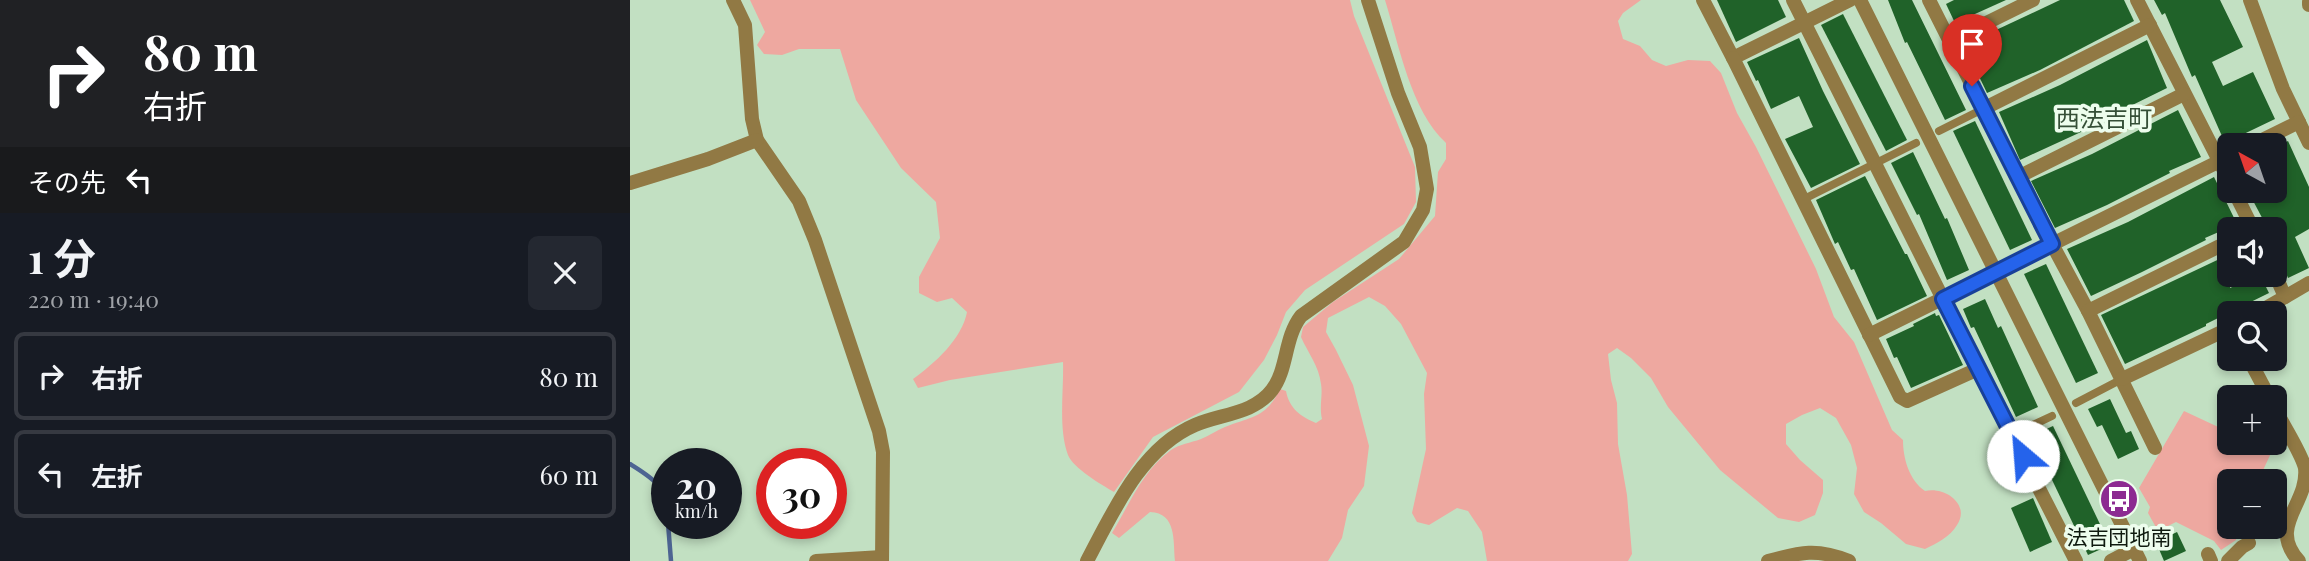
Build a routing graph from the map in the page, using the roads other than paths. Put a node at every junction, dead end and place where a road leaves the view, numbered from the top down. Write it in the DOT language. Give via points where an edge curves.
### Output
graph roads {
  1 [pos="733,0"];
  2 [pos="1368,0"];
  3 [pos="1703,0"];
  4 [pos="1793,0"];
  5 [pos="1850,0"];
  6 [pos="1860,0"];
  7 [pos="1929,0"];
  8 [pos="2033,0"];
  9 [pos="2137,0"];
  10 [pos="2250,0"];
  11 [pos="1804,23"];
  12 [pos="2150,25"];
  13 [pos="1950,41"];
  14 [pos="1732,58"];
  15 [pos="2184,94"];
  16 [pos="1983,108"];
  17 [pos="2299,122"];
  18 [pos="1939,131"];
  19 [pos="2277,133"];
  20 [pos="757,140"];
  21 [pos="1916,143"];
  22 [pos="2309,143"];
  23 [pos="2217,146"];
  24 [pos="2217,163"];
  25 [pos="1875,164"];
  26 [pos="2018,177"];
  27 [pos="630,183"];
  28 [pos="1802,200"];
  29 [pos="2052,244"];
  30 [pos="2217,246"];
  31 [pos="1996,274"];
  32 [pos="2309,283"];
  33 [pos="2281,287"];
  34 [pos="2285,297"];
  35 [pos="1943,299"];
  36 [pos="2278,301"];
  37 [pos="2088,311"];
  38 [pos="2217,334"];
  39 [pos="1869,335"];
  40 [pos="1978,369"];
  41 [pos="2122,379"];
  42 [pos="2076,403"];
  43 [pos="2052,416"];
  44 [pos="2287,430"];
  45 [pos="2012,435"];
  46 [pos="2155,447"];
  47 [pos="2307,466"];
  48 [pos="2249,543"];
  49 [pos="2137,555"];
  50 [pos="882,559"];
  51 [pos="816,561"];
  52 [pos="1087,561"];
  53 [pos="1768,561"];
  54 [pos="1849,561"];
  55 [pos="2076,561"];
  56 [pos="2111,561"];
  57 [pos="2228,561"];
  58 [pos="2299,561"];
  1 -- 20 [label="street" via="745,25 751,119"];
  2 -- 52 [label="street" via="1420,147 1427,189 1416,224 1404,243 1301,316 1289,337 1273,390 1251,407 1195,424 1157,452 1117,505"];
  3 -- 14 [label="street"];
  4 -- 11 [label="street"];
  5 -- 11 [label="street"];
  6 -- 31 [label="street"];
  7 -- 13 [label="street"];
  8 -- 13 [label="street"];
  9 -- 12 [label="street"];
  10 -- 17 [label="street"];
  11 -- 14 [label="street"];
  11 -- 25 [label="street"];
  12 -- 15 [label="street"];
  12 -- 16 [label="street"];
  13 -- 16 [label="street"];
  14 -- 28 [label="street"];
  15 -- 23 [label="street"];
  15 -- 26 [label="street"];
  16 -- 18 [label="lane"];
  16 -- 26 [label="street"];
  17 -- 19 [label="street"];
  17 -- 22 [label="street"];
  20 -- 27 [label="street"];
  20 -- 50 [label="street" via="799,201 878,431 883,452"];
  21 -- 25 [label="lane"];
  24 -- 29 [label="street"];
  25 -- 28 [label="lane"];
  25 -- 35 [label="street"];
  26 -- 29 [label="street"];
  28 -- 39 [label="street"];
  29 -- 31 [label="street"];
  29 -- 37 [label="street"];
  30 -- 37 [label="street"];
  31 -- 35 [label="street"];
  31 -- 49 [label="street"];
  32 -- 34 [label="street"];
  33 -- 34 [label="street"];
  34 -- 36 [label="street"];
  35 -- 39 [label="street"];
  35 -- 40 [label="street"];
  37 -- 41 [label="street"];
  38 -- 41 [label="street"];
  39 -- 40 [label="street" via="1900,397 1907,401"];
  40 -- 45 [label="street"];
  41 -- 42 [label="lane"];
  41 -- 46 [label="street"];
  43 -- 45 [label="lane"];
  44 -- 47 [label="street"];
  45 -- 55 [label="street"];
  47 -- 58 [label="street" via="2304,488 2286,532 2288,547"];
  48 -- 57 [label="street"];
  49 -- 56 [label="street"];
  50 -- 51 [label="street"];
  53 -- 54 [label="street" via="1815,551"];
}
